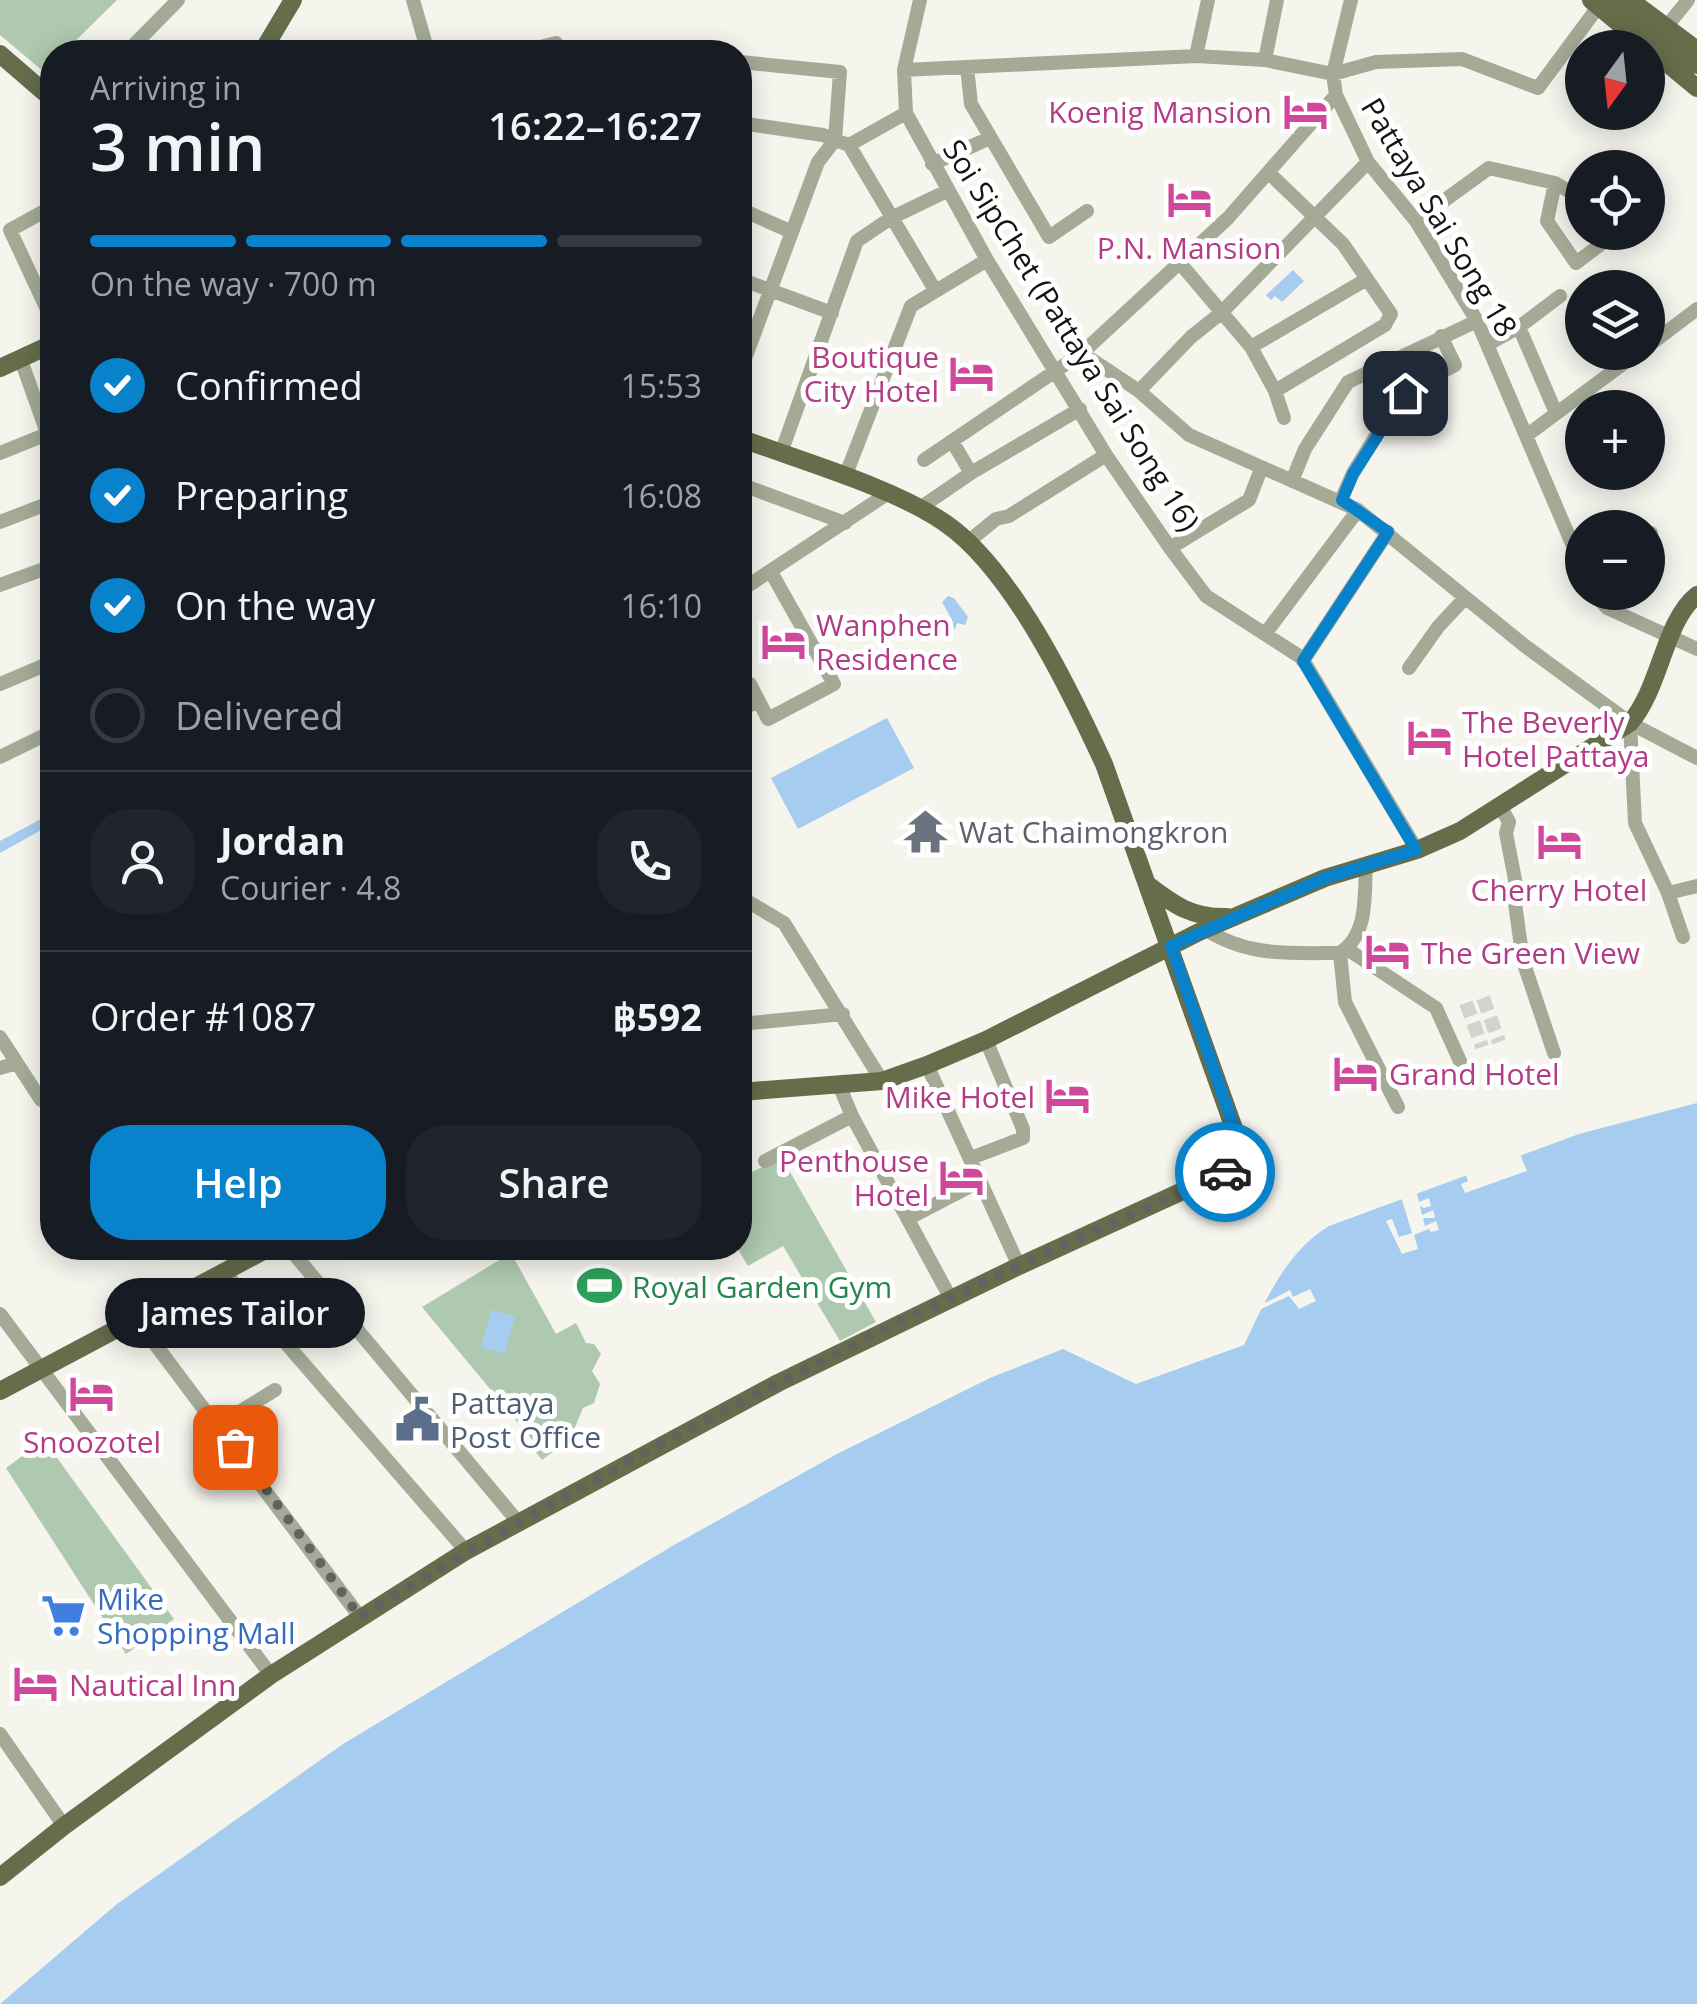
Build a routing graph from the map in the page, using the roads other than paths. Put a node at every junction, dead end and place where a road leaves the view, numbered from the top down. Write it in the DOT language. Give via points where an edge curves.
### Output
graph roads {
  1 [pos="178,0"];
  2 [pos="294,0"];
  3 [pos="414,0"];
  4 [pos="920,0"];
  5 [pos="1208,0"];
  6 [pos="1277,0"];
  7 [pos="1351,0"];
  8 [pos="1630,0"];
  9 [pos="1688,0"];
  10 [pos="1600,2"];
  11 [pos="1667,26"];
  12 [pos="140,40"];
  13 [pos="269,40"];
  14 [pos="425,40"];
  15 [pos="1697,50"];
  16 [pos="0,54"];
  17 [pos="1196,56"];
  18 [pos="1265,60"];
  19 [pos="752,63"];
  20 [pos="1697,65"];
  21 [pos="966,67"];
  22 [pos="904,70"];
  23 [pos="1333,74"];
  24 [pos="1697,88"];
  25 [pos="40,89"];
  26 [pos="1336,94"];
  27 [pos="906,112"];
  28 [pos="752,125"];
  29 [pos="990,138"];
  30 [pos="842,142"];
  31 [pos="1368,162"];
  32 [pos="932,164"];
  33 [pos="1269,173"];
  34 [pos="1555,183"];
  35 [pos="1565,189"];
  36 [pos="947,190"];
  37 [pos="1087,211"];
  38 [pos="40,213"];
  39 [pos="752,214"];
  40 [pos="1314,214"];
  41 [pos="891,218"];
  42 [pos="1416,220"];
  43 [pos="792,232"];
  44 [pos="1565,247"];
  45 [pos="1567,250"];
  46 [pos="1593,250"];
  47 [pos="987,260"];
  48 [pos="1179,262"];
  49 [pos="1367,279"];
  50 [pos="752,284"];
  51 [pos="935,290"];
  52 [pos="771,291"];
  53 [pos="40,294"];
  54 [pos="1560,296"];
  55 [pos="1697,310"];
  56 [pos="832,313"];
  57 [pos="1221,313"];
  58 [pos="1477,320"];
  59 [pos="1519,327"];
  60 [pos="752,334"];
  61 [pos="1665,334"];
  62 [pos="1441,336"];
  63 [pos="1488,344"];
  64 [pos="1252,347"];
  65 [pos="40,350"];
  66 [pos="1082,352"];
  67 [pos="21,360"];
  68 [pos="0,368"];
  69 [pos="1371,369"];
  70 [pos="1615,370"];
  71 [pos="1056,372"];
  72 [pos="1139,392"];
  73 [pos="1275,392"];
  74 [pos="1403,392"];
  75 [pos="40,409"];
  76 [pos="1080,409"];
  77 [pos="1556,414"];
  78 [pos="1284,418"];
  79 [pos="1526,436"];
  80 [pos="40,441"];
  81 [pos="952,441"];
  82 [pos="752,442"];
  83 [pos="0,453"];
  84 [pos="781,453"];
  85 [pos="1106,456"];
  86 [pos="924,460"];
  87 [pos="1262,469"];
  88 [pos="972,473"];
  89 [pos="844,477"];
  90 [pos="1292,481"];
  91 [pos="752,488"];
  92 [pos="887,494"];
  93 [pos="1342,500"];
  94 [pos="40,507"];
  95 [pos="920,508"];
  96 [pos="1358,510"];
  97 [pos="0,522"];
  98 [pos="845,523"];
  99 [pos="1565,527"];
  100 [pos="1388,532"];
  101 [pos="968,541"];
  102 [pos="1170,548"];
  103 [pos="40,570"];
  104 [pos="771,572"];
  105 [pos="0,584"];
  106 [pos="752,584"];
  107 [pos="1697,595"];
  108 [pos="1465,598"];
  109 [pos="1611,610"];
  110 [pos="1266,634"];
  111 [pos="1672,637"];
  112 [pos="1697,650"];
  113 [pos="1303,661"];
  114 [pos="40,667"];
  115 [pos="1409,668"];
  116 [pos="0,684"];
  117 [pos="752,688"];
  118 [pos="758,701"];
  119 [pos="752,704"];
  120 [pos="1630,723"];
  121 [pos="40,737"];
  122 [pos="0,757"];
  123 [pos="1697,758"];
  124 [pos="1500,806"];
  125 [pos="1416,850"];
  126 [pos="1366,865"];
  127 [pos="1147,884"];
  128 [pos="1697,886"];
  129 [pos="1668,894"];
  130 [pos="752,904"];
  131 [pos="1233,917"];
  132 [pos="1205,929"];
  133 [pos="1683,937"];
  134 [pos="1171,946"];
  135 [pos="1343,951"];
  136 [pos="843,1014"];
  137 [pos="752,1023"];
  138 [pos="0,1037"];
  139 [pos="986,1040"];
  140 [pos="1554,1054"];
  141 [pos="17,1062"];
  142 [pos="926,1065"];
  143 [pos="0,1068"];
  144 [pos="1468,1079"];
  145 [pos="882,1082"];
  146 [pos="839,1085"];
  147 [pos="752,1091"];
  148 [pos="40,1098"];
  149 [pos="1398,1107"];
  150 [pos="852,1116"];
  151 [pos="971,1158"];
  152 [pos="765,1161"];
  153 [pos="980,1181"];
  154 [pos="909,1218"];
  155 [pos="249,1260"];
  156 [pos="299,1260"];
  157 [pos="1019,1266"];
  158 [pos="226,1273"];
  159 [pos="951,1299"];
  160 [pos="0,1314"];
  161 [pos="138,1320"];
  162 [pos="44,1370"];
  163 [pos="276,1390"];
  164 [pos="0,1391"];
  165 [pos="218,1426"];
  166 [pos="518,1523"];
  167 [pos="466,1551"];
  168 [pos="360,1617"];
  169 [pos="270,1675"];
  170 [pos="0,1734"];
  171 [pos="64,1826"];
  172 [pos="0,1877"];
  1 -- 12 [label="street"];
  2 -- 13 [label="main road"];
  3 -- 14 [label="street"];
  4 -- 22 [label="street, Soi SipChet (Pattaya Sai Song 16)"];
  5 -- 17 [label="street"];
  6 -- 18 [label="street"];
  7 -- 23 [label="street, Pattaya Sai Song 18"];
  8 -- 11 [label="main road"];
  9 -- 11 [label="street"];
  10 -- 20 [label="main road"];
  10 -- 23 [label="street" via="1538,88 1462,59 1376,62"];
  10 -- 24 [label="main road"];
  11 -- 15 [label="main road"];
  16 -- 25 [label="main road"];
  17 -- 18 [label="street"];
  17 -- 21 [label="street"];
  18 -- 23 [label="street"];
  19 -- 30 [label="street" via="840,72"];
  21 -- 22 [label="street"];
  21 -- 29 [label="street" via="968,97"];
  22 -- 27 [label="street, Soi SipChet (Pattaya Sai Song 16)"];
  23 -- 26 [label="street, Pattaya Sai Song 18"];
  26 -- 31 [label="street, Pattaya Sai Song 18"];
  26 -- 33 [label="street"];
  27 -- 30 [label="street"];
  27 -- 32 [label="street, Soi SipChet (Pattaya Sai Song 16)"];
  28 -- 30 [label="street"];
  29 -- 32 [label="street"];
  29 -- 37 [label="street" via="1048,238"];
  30 -- 41 [label="street"];
  30 -- 43 [label="street" via="818,162"];
  31 -- 40 [label="street"];
  31 -- 42 [label="street, Pattaya Sai Song 18"];
  32 -- 36 [label="street, Soi SipChet (Pattaya Sai Song 16)"];
  33 -- 40 [label="street"];
  33 -- 48 [label="street"];
  34 -- 35 [label="street"];
  34 -- 42 [label="street" via="1489,168"];
  34 -- 44 [label="street" via="1547,221"];
  36 -- 41 [label="street"];
  36 -- 47 [label="street, Soi SipChet (Pattaya Sai Song 16)"];
  38 -- 53 [label="street" via="10,230"];
  39 -- 43 [label="street"];
  40 -- 49 [label="street"];
  40 -- 57 [label="street"];
  41 -- 51 [label="street"];
  41 -- 56 [label="street" via="858,240"];
  42 -- 58 [label="street, Pattaya Sai Song 18"];
  43 -- 52 [label="street"];
  45 -- 46 [label="street" via="1576,263"];
  47 -- 51 [label="street"];
  47 -- 71 [label="street, Soi SipChet (Pattaya Sai Song 16)"];
  48 -- 57 [label="street"];
  48 -- 66 [label="street"];
  49 -- 64 [label="street"];
  49 -- 73 [label="street" via="1391,314 1389,322"];
  50 -- 52 [label="street"];
  51 -- 89 [label="street" via="906,313"];
  52 -- 56 [label="street"];
  52 -- 60 [label="street"];
  54 -- 59 [label="street"];
  55 -- 61 [label="street"];
  56 -- 84 [label="street"];
  57 -- 64 [label="street"];
  57 -- 72 [label="street"];
  58 -- 62 [label="street"];
  58 -- 63 [label="street, Pattaya Sai Song 18"];
  59 -- 63 [label="street"];
  59 -- 77 [label="street"];
  62 -- 69 [label="street"];
  62 -- 74 [label="street" via="1455,365"];
  63 -- 79 [label="street, Pattaya Sai Song 18"];
  64 -- 73 [label="street"];
  65 -- 67 [label="main road"];
  66 -- 71 [label="street"];
  66 -- 72 [label="street"];
  67 -- 68 [label="main road"];
  67 -- 75 [label="street"];
  69 -- 74 [label="street"];
  69 -- 90 [label="street" via="1348,382"];
  70 -- 77 [label="street"];
  71 -- 76 [label="street, Soi SipChet (Pattaya Sai Song 16)"];
  71 -- 81 [label="street"];
  72 -- 87 [label="street" via="1190,435"];
  73 -- 78 [label="street"];
  74 -- 93 [label="street"];
  76 -- 85 [label="street, Soi SipChet (Pattaya Sai Song 16)"];
  76 -- 88 [label="street"];
  77 -- 79 [label="street"];
  79 -- 99 [label="street, Pattaya Sai Song 18"];
  80 -- 83 [label="street"];
  81 -- 86 [label="street"];
  81 -- 88 [label="street"];
  82 -- 84 [label="main road"];
  84 -- 89 [label="main road"];
  85 -- 101 [label="street"];
  85 -- 102 [label="street, Soi SipChet (Pattaya Sai Song 16)"];
  87 -- 90 [label="street"];
  87 -- 102 [label="street" via="1249,500"];
  88 -- 95 [label="street"];
  89 -- 92 [label="main road"];
  90 -- 93 [label="street"];
  91 -- 98 [label="street"];
  92 -- 95 [label="main road"];
  92 -- 98 [label="street"];
  93 -- 96 [label="street"];
  94 -- 97 [label="street"];
  95 -- 101 [label="main road"];
  96 -- 100 [label="street"];
  96 -- 110 [label="street"];
  98 -- 104 [label="street"];
  100 -- 108 [label="street"];
  100 -- 113 [label="street"];
  101 -- 127 [label="main road" via="1021,612 1081,714"];
  102 -- 110 [label="street, Soi SipChet (Pattaya Sai Song 16)" via="1206,596"];
  103 -- 105 [label="street"];
  104 -- 106 [label="street"];
  104 -- 118 [label="street" via="834,684 768,718"];
  107 -- 111 [label="main road" via="1684,605"];
  108 -- 115 [label="street"];
  108 -- 120 [label="street"];
  109 -- 111 [label="street"];
  110 -- 113 [label="street, Soi SipChet (Pattaya Sai Song 16)"];
  111 -- 112 [label="street"];
  111 -- 120 [label="main road"];
  113 -- 125 [label="street, Soi SipChet (Pattaya Sai Song 16)"];
  114 -- 116 [label="street"];
  117 -- 118 [label="street"];
  118 -- 119 [label="street"];
  120 -- 123 [label="street"];
  120 -- 124 [label="main road"];
  120 -- 129 [label="street" via="1636,823"];
  121 -- 122 [label="street"];
  124 -- 125 [label="main road"];
  124 -- 140 [label="street" via="1509,822 1524,961"];
  125 -- 126 [label="main road"];
  126 -- 131 [label="main road"];
  126 -- 135 [label="street" via="1362,924"];
  127 -- 131 [label="main road" via="1184,911"];
  127 -- 134 [label="main road"];
  128 -- 129 [label="street"];
  129 -- 133 [label="street"];
  130 -- 136 [label="street" via="784,923"];
  131 -- 132 [label="main road"];
  132 -- 134 [label="main road"];
  132 -- 135 [label="street" via="1250,949"];
  134 -- 139 [label="main road"];
  134 -- 157 [label="main road" via="1246,1162"];
  135 -- 144 [label="street" via="1436,1008"];
  135 -- 149 [label="street" via="1345,1002"];
  136 -- 137 [label="street"];
  136 -- 145 [label="street"];
  138 -- 141 [label="street"];
  139 -- 142 [label="main road"];
  139 -- 151 [label="street" via="1023,1138"];
  141 -- 143 [label="street"];
  141 -- 148 [label="street"];
  142 -- 145 [label="main road"];
  142 -- 151 [label="street"];
  145 -- 146 [label="main road"];
  146 -- 147 [label="main road"];
  146 -- 150 [label="street"];
  150 -- 152 [label="street"];
  150 -- 154 [label="street"];
  151 -- 153 [label="street"];
  153 -- 154 [label="street"];
  153 -- 157 [label="street"];
  154 -- 159 [label="street"];
  155 -- 158 [label="main road"];
  156 -- 166 [label="street"];
  157 -- 159 [label="main road"];
  158 -- 161 [label="main road"];
  158 -- 167 [label="street"];
  159 -- 166 [label="main road"];
  160 -- 162 [label="street"];
  161 -- 162 [label="main road"];
  161 -- 165 [label="street"];
  162 -- 164 [label="main road"];
  162 -- 169 [label="street"];
  163 -- 165 [label="street"];
  165 -- 168 [label="street"];
  166 -- 167 [label="main road"];
  167 -- 168 [label="main road"];
  168 -- 169 [label="main road"];
  169 -- 171 [label="main road"];
  170 -- 171 [label="street"];
  171 -- 172 [label="main road"];
}
